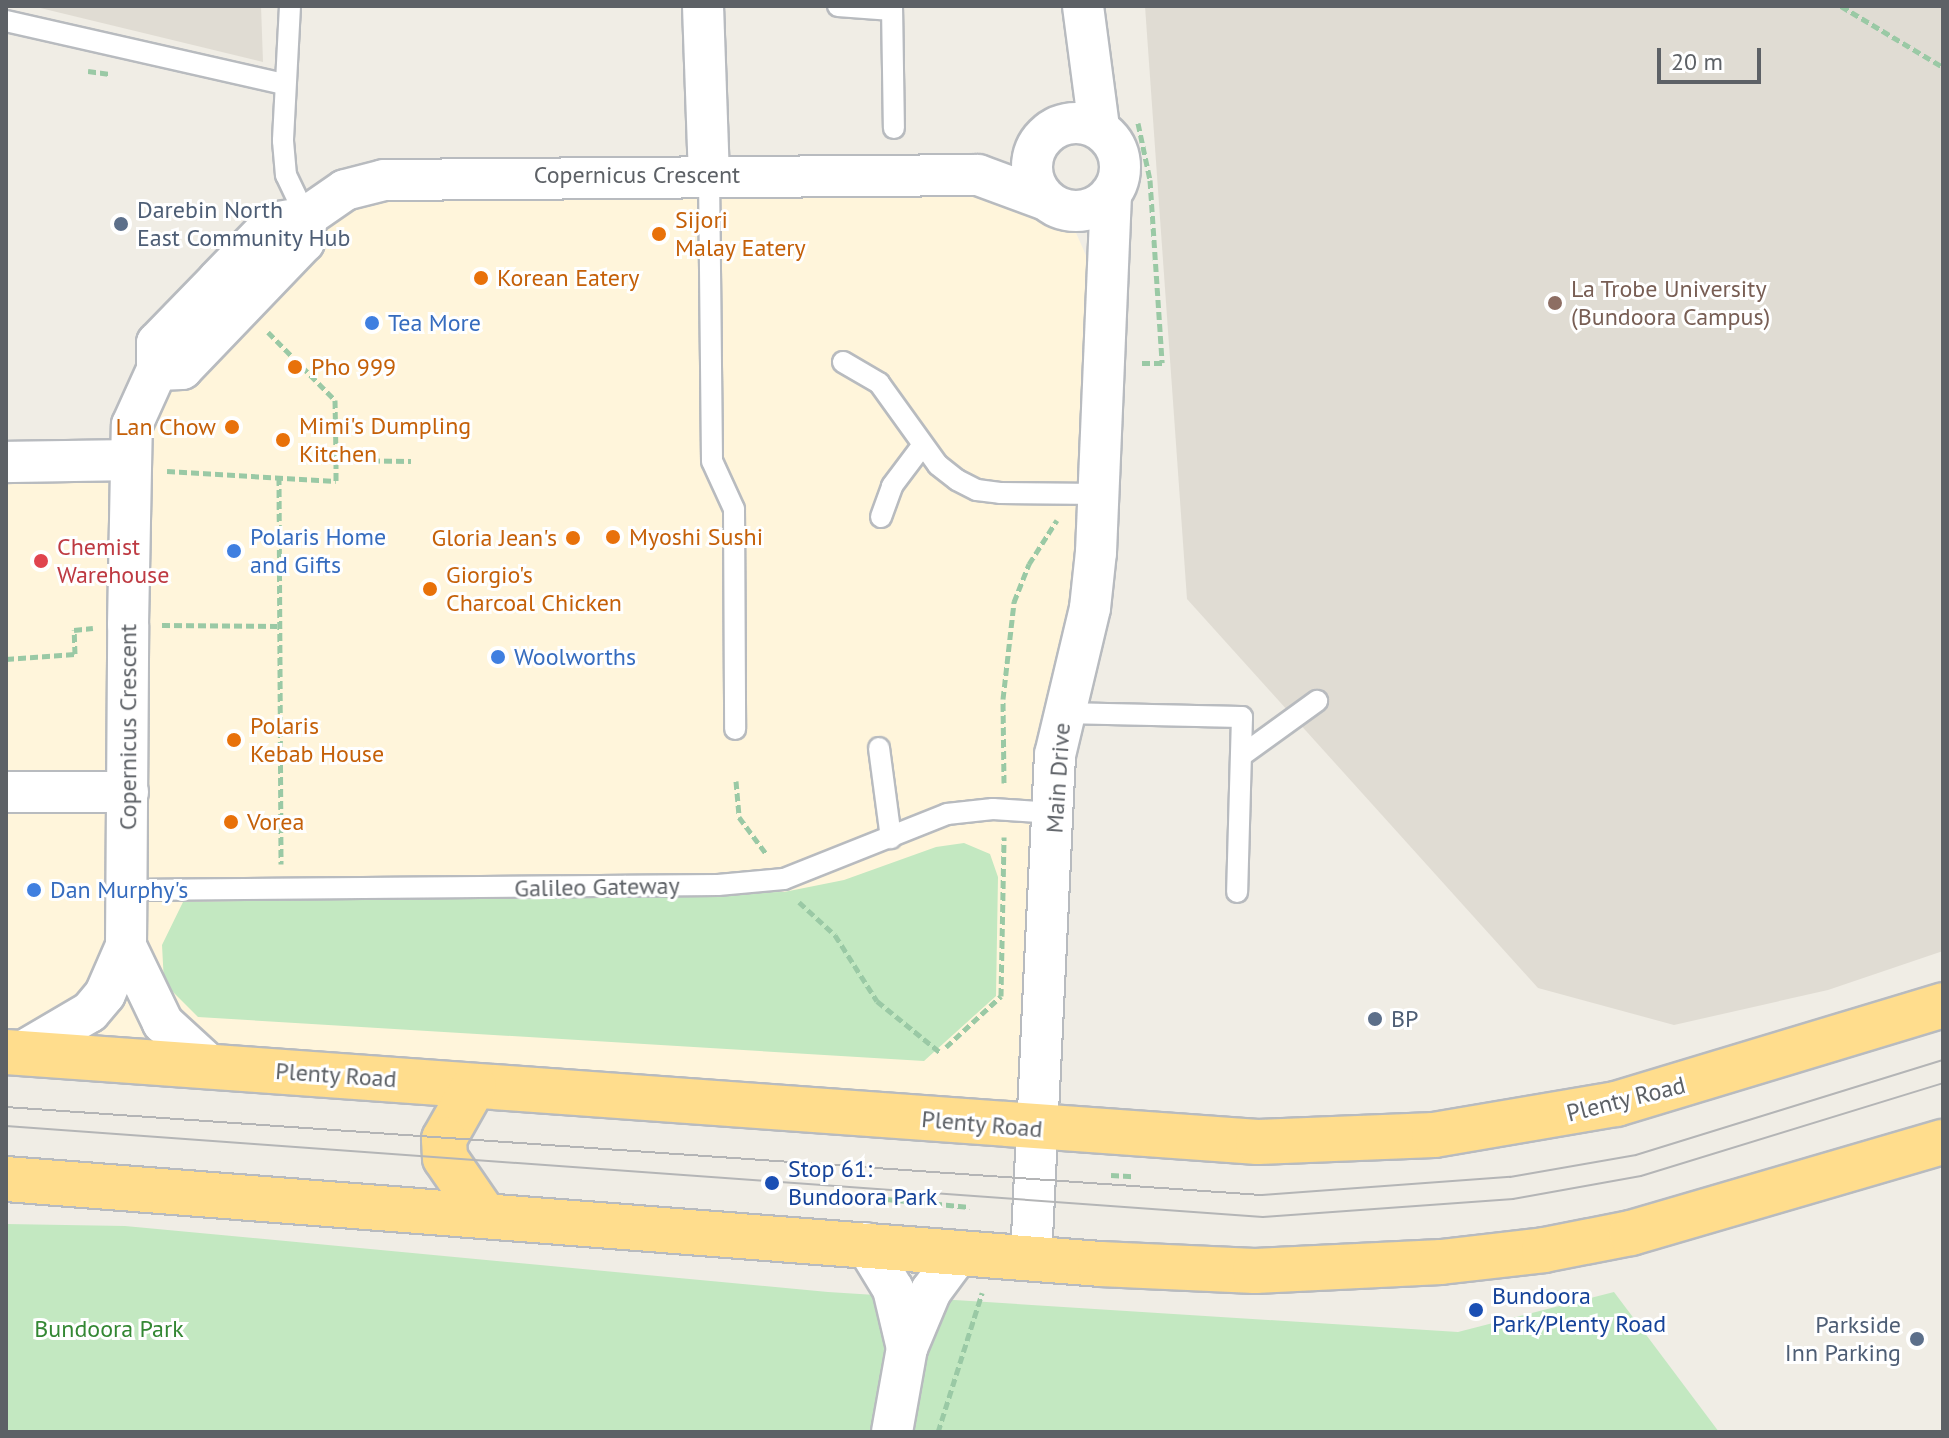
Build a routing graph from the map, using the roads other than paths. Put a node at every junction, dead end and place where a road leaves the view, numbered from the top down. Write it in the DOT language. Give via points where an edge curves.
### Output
graph roads {
  1 [pos="290,6"];
  2 [pos="703,6"];
  3 [pos="838,6"];
  4 [pos="1083,6"];
  5 [pos="892,8"];
  6 [pos="6,21"];
  7 [pos="1087,58"];
  8 [pos="284,84"];
  9 [pos="894,128"];
  10 [pos="1099,128"];
  11 [pos="1043,140"];
  12 [pos="709,174"];
  13 [pos="978,175"];
  14 [pos="1111,194"];
  15 [pos="1056,205"];
  16 [pos="306,217"];
  17 [pos="1106,301"];
  18 [pos="843,362"];
  19 [pos="157,370"];
  20 [pos="922,446"];
  21 [pos="6,462"];
  22 [pos="130,464"];
  23 [pos="1100,494"];
  24 [pos="881,517"];
  25 [pos="1317,701"];
  26 [pos="1062,713"];
  27 [pos="735,729"];
  28 [pos="879,748"];
  29 [pos="1241,756"];
  30 [pos="6,792"];
  31 [pos="128,792"];
  32 [pos="1054,813"];
  33 [pos="891,838"];
  34 [pos="127,890"];
  35 [pos="1237,892"];
  36 [pos="126,946"];
  37 [pos="1943,1005"];
  38 [pos="13,1052"];
  39 [pos="210,1066"];
  40 [pos="474,1086"];
  41 [pos="1041,1129"];
  42 [pos="1943,1142"];
  43 [pos="6,1179"];
  44 [pos="483,1213"];
  45 [pos="865,1243"];
  46 [pos="960,1252"];
  47 [pos="1031,1258"];
  48 [pos="907,1348"];
  49 [pos="892,1432"];
  1 -- 8 [label="lane"];
  2 -- 12 [label="street"];
  3 -- 5 [label="lane"];
  4 -- 7 [label="street"];
  5 -- 9 [label="lane"];
  6 -- 8 [label="lane"];
  7 -- 10 [label="street"];
  7 -- 11 [label="street"];
  8 -- 16 [label="lane" via="286,175"];
  10 -- 11 [label="street" via="1074,122"];
  10 -- 14 [label="street" via="1117,148 1120,165"];
  11 -- 13 [label="street, Copernicus Crescent"];
  11 -- 15 [label="street" via="1033,178"];
  12 -- 13 [label="street, Copernicus Crescent"];
  12 -- 16 [label="street, Copernicus Crescent" via="384,180 345,190"];
  12 -- 27 [label="lane" via="712,461 734,509"];
  13 -- 15 [label="street, Copernicus Crescent"];
  14 -- 15 [label="street" via="1086,210"];
  14 -- 17 [label="street, Main Drive"];
  15 -- 17 [label="street, Main Drive"];
  16 -- 19 [label="street" via="304,242 182,369"];
  16 -- 19 [label="street, Copernicus Crescent" via="273,223 157,343"];
  17 -- 23 [label="street, Main Drive"];
  18 -- 20 [label="lane" via="879,383"];
  19 -- 22 [label="street, Copernicus Crescent" via="132,425"];
  20 -- 23 [label="lane" via="938,465 977,490"];
  20 -- 24 [label="lane" via="892,486"];
  21 -- 22 [label="street"];
  22 -- 31 [label="street, Copernicus Crescent"];
  23 -- 26 [label="street, Main Drive" via="1090,608"];
  25 -- 29 [label="lane"];
  26 -- 29 [label="lane" via="1242,717"];
  26 -- 32 [label="street, Main Drive"];
  28 -- 33 [label="lane"];
  29 -- 35 [label="lane"];
  30 -- 31 [label="street"];
  31 -- 34 [label="street, Copernicus Crescent"];
  32 -- 33 [label="lane, Galileo Gateway" via="947,814"];
  32 -- 41 [label="street, Main Drive"];
  33 -- 34 [label="lane, Galileo Gateway" via="784,879 718,885"];
  34 -- 36 [label="street, Copernicus Crescent"];
  36 -- 38 [label="street, Copernicus Crescent" via="105,994 90,1012"];
  36 -- 39 [label="street, Copernicus Crescent" via="163,1023"];
  37 -- 41 [label="highway, Plenty Road" via="1616,1104 1434,1135 1258,1142"];
  38 -- 39 [label="highway, Plenty Road"];
  39 -- 40 [label="highway, Plenty Road"];
  40 -- 41 [label="highway, Plenty Road"];
  40 -- 44 [label="highway" via="444,1139 445,1158"];
  41 -- 47 [label="street, Main Drive"];
  42 -- 47 [label="highway" via="1631,1233 1544,1250 1441,1262 1255,1271"];
  43 -- 44 [label="highway"];
  44 -- 45 [label="highway"];
  45 -- 46 [label="highway"];
  45 -- 48 [label="street" via="893,1289"];
  46 -- 47 [label="highway"];
  46 -- 48 [label="street" via="931,1291"];
  48 -- 49 [label="street"];
}
